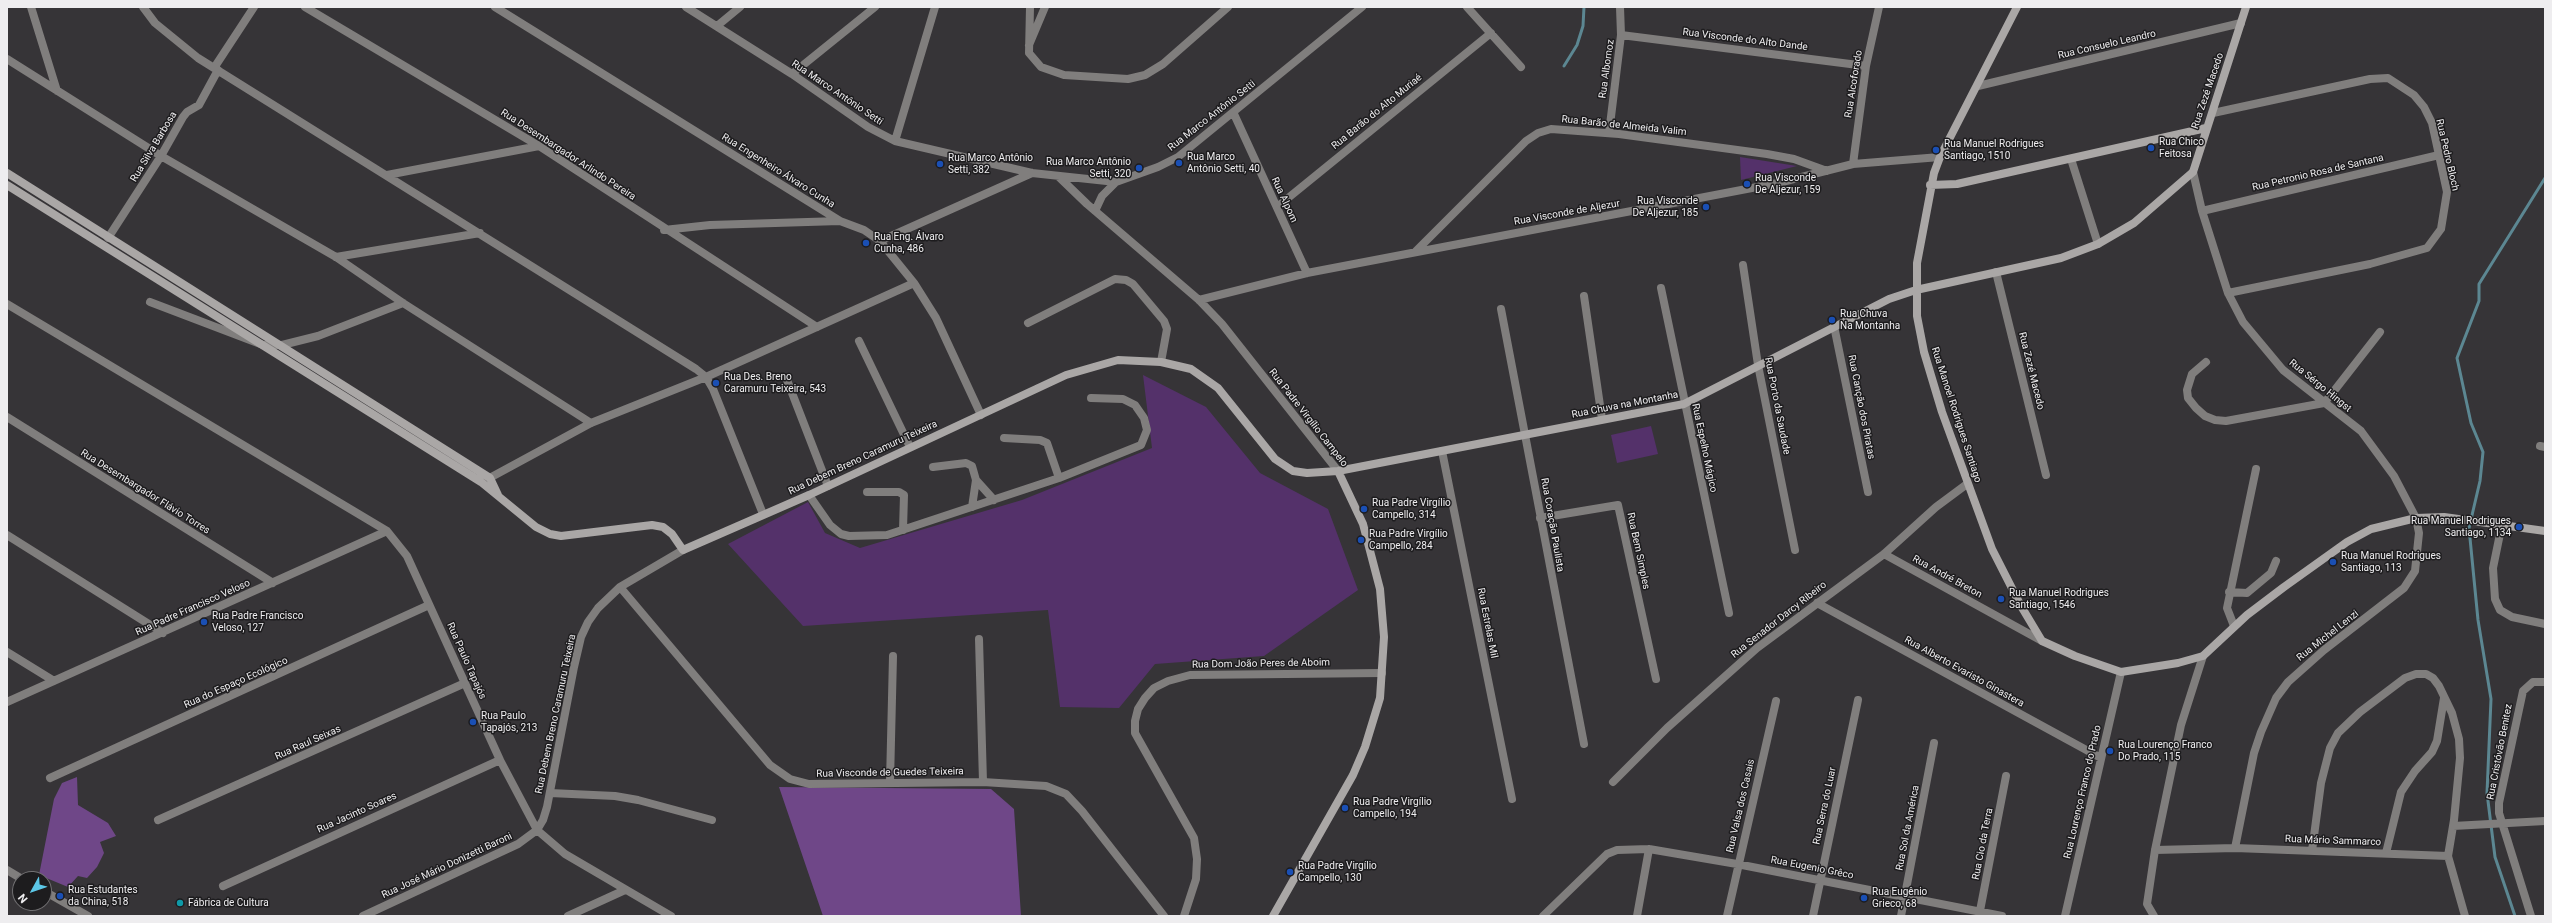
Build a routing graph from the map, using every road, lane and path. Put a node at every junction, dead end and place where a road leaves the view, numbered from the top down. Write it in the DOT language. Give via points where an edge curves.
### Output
graph roads {
  1 [pos="32,7"];
  2 [pos="143,7"];
  3 [pos="254,7"];
  4 [pos="305,7"];
  5 [pos="495,7"];
  6 [pos="686,7"];
  7 [pos="740,7"];
  8 [pos="875,7"];
  9 [pos="935,7"];
  10 [pos="1030,7"];
  11 [pos="1045,7"];
  12 [pos="1228,7"];
  13 [pos="1362,7"];
  14 [pos="1467,7"];
  15 [pos="1620,7"];
  16 [pos="1879,7"];
  17 [pos="2017,7"];
  18 [pos="2246,7"];
  19 [pos="2241,23"];
  20 [pos="716,26"];
  21 [pos="1491,33"];
  22 [pos="1621,34"];
  23 [pos="1029,46"];
  24 [pos="7,59"];
  25 [pos="1866,66"];
  26 [pos="1521,67"];
  27 [pos="216,69"];
  28 [pos="792,74"];
  29 [pos="1978,86"];
  30 [pos="57,91"];
  31 [pos="2213,113"];
  32 [pos="1234,114"];
  33 [pos="2206,128"];
  34 [pos="1609,133"];
  35 [pos="895,141"];
  36 [pos="539,146"];
  37 [pos="2439,155"];
  38 [pos="161,156"];
  39 [pos="1940,157"];
  40 [pos="2071,159"];
  41 [pos="1853,164"];
  42 [pos="1827,171"];
  43 [pos="2193,172"];
  44 [pos="7,173"];
  45 [pos="1032,173"];
  46 [pos="387,175"];
  47 [pos="1059,177"];
  48 [pos="1116,182"];
  49 [pos="1930,185"];
  50 [pos="7,186"];
  51 [pos="1277,207"];
  52 [pos="1095,211"];
  53 [pos="2202,211"];
  54 [pos="840,221"];
  55 [pos="664,230"];
  56 [pos="480,233"];
  57 [pos="108,238"];
  58 [pos="880,241"];
  59 [pos="2098,244"];
  60 [pos="1416,251"];
  61 [pos="336,256"];
  62 [pos="1743,265"];
  63 [pos="1996,272"];
  64 [pos="1307,273"];
  65 [pos="914,283"];
  66 [pos="1661,288"];
  67 [pos="1916,290"];
  68 [pos="2228,293"];
  69 [pos="1584,296"];
  70 [pos="1199,300"];
  71 [pos="150,302"];
  72 [pos="403,303"];
  73 [pos="7,304"];
  74 [pos="1501,309"];
  75 [pos="1028,324"];
  76 [pos="1834,326"];
  77 [pos="817,327"];
  78 [pos="2380,332"];
  79 [pos="859,341"];
  80 [pos="263,345"];
  81 [pos="282,345"];
  82 [pos="1161,362"];
  83 [pos="2206,362"];
  84 [pos="1758,365"];
  85 [pos="706,377"];
  86 [pos="787,380"];
  87 [pos="2329,397"];
  88 [pos="1091,398"];
  89 [pos="1684,404"];
  90 [pos="981,415"];
  91 [pos="7,417"];
  92 [pos="1602,419"];
  93 [pos="591,423"];
  94 [pos="1526,434"];
  95 [pos="1004,438"];
  96 [pos="910,447"];
  97 [pos="1442,451"];
  98 [pos="933,467"];
  99 [pos="2256,469"];
  100 [pos="1338,471"];
  101 [pos="2046,476"];
  102 [pos="490,478"];
  103 [pos="1059,478"];
  104 [pos="976,480"];
  105 [pos="481,482"];
  106 [pos="1967,484"];
  107 [pos="828,486"];
  108 [pos="867,492"];
  109 [pos="1868,492"];
  110 [pos="809,495"];
  111 [pos="499,498"];
  112 [pos="994,500"];
  113 [pos="972,507"];
  114 [pos="763,514"];
  115 [pos="1540,518"];
  116 [pos="2416,518"];
  117 [pos="2502,524"];
  118 [pos="902,530"];
  119 [pos="387,531"];
  120 [pos="2545,531"];
  121 [pos="7,536"];
  122 [pos="683,550"];
  123 [pos="1795,550"];
  124 [pos="1884,554"];
  125 [pos="2276,561"];
  126 [pos="273,583"];
  127 [pos="620,587"];
  128 [pos="2229,592"];
  129 [pos="1817,603"];
  130 [pos="430,605"];
  131 [pos="1729,613"];
  132 [pos="2545,624"];
  133 [pos="2234,626"];
  134 [pos="163,633"];
  135 [pos="980,639"];
  136 [pos="2042,641"];
  137 [pos="7,652"];
  138 [pos="892,656"];
  139 [pos="2203,656"];
  140 [pos="2121,672"];
  141 [pos="1382,673"];
  142 [pos="1656,679"];
  143 [pos="54,681"];
  144 [pos="2545,682"];
  145 [pos="465,683"];
  146 [pos="2444,698"];
  147 [pos="1858,700"];
  148 [pos="1776,701"];
  149 [pos="7,702"];
  150 [pos="1934,743"];
  151 [pos="1584,744"];
  152 [pos="2101,758"];
  153 [pos="500,760"];
  154 [pos="2006,776"];
  155 [pos="50,778"];
  156 [pos="890,782"];
  157 [pos="983,782"];
  158 [pos="1613,782"];
  159 [pos="550,793"];
  160 [pos="1512,799"];
  161 [pos="158,820"];
  162 [pos="712,820"];
  163 [pos="2545,821"];
  164 [pos="2498,824"];
  165 [pos="2453,826"];
  166 [pos="537,830"];
  167 [pos="2235,848"];
  168 [pos="1649,849"];
  169 [pos="2155,850"];
  170 [pos="2312,851"];
  171 [pos="2386,853"];
  172 [pos="2448,856"];
  173 [pos="1738,864"];
  174 [pos="1820,880"];
  175 [pos="223,886"];
  176 [pos="624,890"];
  177 [pos="52,896"];
  178 [pos="1904,896"];
  179 [pos="1980,914"];
  180 [pos="88,916"];
  181 [pos="363,916"];
  182 [pos="568,916"];
  183 [pos="672,916"];
  184 [pos="1164,916"];
  185 [pos="1184,916"];
  186 [pos="1274,916"];
  187 [pos="1543,916"];
  188 [pos="1637,916"];
  189 [pos="1727,916"];
  190 [pos="1813,916"];
  191 [pos="1901,916"];
  192 [pos="2002,916"];
  193 [pos="2065,916"];
  194 [pos="2154,916"];
  195 [pos="2465,916"];
  196 [pos="2531,916"];
  1 -- 30 [label="street"];
  2 -- 27 [label="street" via="155,23 177,42"];
  3 -- 27 [label="street, Rua Silva Barbosa"];
  4 -- 36 [label="street, Rua Desembargador Arlindo Pereira"];
  5 -- 54 [label="street, Rua Engenheiro Álvaro Cunha"];
  6 -- 20 [label="street, Rua Marco Antônio Setti"];
  7 -- 20 [label="street"];
  8 -- 28 [label="street"];
  9 -- 35 [label="street"];
  10 -- 23 [label="street"];
  11 -- 23 [label="street"];
  12 -- 23 [label="street" via="1163,64 1145,75 1128,79 1064,75 1041,67 1032,58"];
  13 -- 32 [label="street, Rua Marco Antônio Setti"];
  14 -- 21 [label="street"];
  15 -- 22 [label="street, Rua Albornoz"];
  16 -- 25 [label="street, Rua Alcoforado"];
  17 -- 29 [label="street, Rua Manoel Rodrigues Santiago"];
  18 -- 19 [label="street, Rua Zezé Macedo"];
  19 -- 29 [label="street, Rua Consuelo Leandro"];
  19 -- 31 [label="street, Rua Zezé Macedo"];
  20 -- 28 [label="street, Rua Marco Antônio Setti"];
  21 -- 26 [label="street"];
  21 -- 51 [label="street, Rua Barão do Alto Muriaé"];
  22 -- 25 [label="street, Rua Visconde do Alto Dande"];
  22 -- 34 [label="street, Rua Albornoz"];
  24 -- 30 [label="street"];
  25 -- 41 [label="street, Rua Alcoforado"];
  27 -- 38 [label="street, Rua Silva Barbosa" via="199,105 185,114"];
  27 -- 46 [label="street"];
  28 -- 35 [label="street, Rua Marco Antônio Setti" via="868,127"];
  29 -- 39 [label="street, Rua Manoel Rodrigues Santiago"];
  30 -- 38 [label="street"];
  31 -- 33 [label="street, Rua Zezé Macedo"];
  31 -- 37 [label="street, Rua Pedro Bloch" via="2370,79 2388,78 2414,95 2424,107 2432,123"];
  32 -- 48 [label="street, Rua Marco Antônio Setti" via="1178,157 1158,168"];
  32 -- 51 [label="street, Rua Alpom"];
  33 -- 40 [label="street"];
  33 -- 43 [label="street, Rua Zezé Macedo"];
  34 -- 42 [label="street, Rua Barão de Almeida Valim" via="1767,154 1794,159"];
  34 -- 60 [label="street, Rua Barão de Almeida Valim" via="1551,129 1538,133 1526,141"];
  35 -- 45 [label="street, Rua Marco Antônio Setti"];
  36 -- 46 [label="street"];
  36 -- 55 [label="street, Rua Desembargador Arlindo Pereira"];
  37 -- 53 [label="street, Rua Petronio Rosa de Santana"];
  37 -- 68 [label="street, Rua Pedro Bloch" via="2447,192 2441,229 2427,248 2370,264"];
  38 -- 57 [label="street, Rua Silva Barbosa"];
  38 -- 61 [label="street"];
  39 -- 41 [label="street, Rua Visconde de Aljezur"];
  39 -- 49 [label="street, Rua Manoel Rodrigues Santiago"];
  40 -- 49 [label="street" via="1958,184"];
  40 -- 59 [label="street"];
  41 -- 42 [label="street, Rua Visconde de Aljezur"];
  42 -- 60 [label="street, Rua Visconde de Aljezur" via="1778,183"];
  43 -- 53 [label="street, Rua Sérgo Hingst"];
  43 -- 59 [label="street" via="2134,223"];
  44 -- 57 [label="street"];
  45 -- 47 [label="street, Rua Marco Antônio Setti"];
  45 -- 58 [label="street"];
  46 -- 56 [label="street"];
  47 -- 48 [label="street, Rua Marco Antônio Setti"];
  47 -- 52 [label="street, Rua Padre Virgílio Campelo"];
  48 -- 52 [label="street" via="1102,196"];
  49 -- 67 [label="street, Rua Manoel Rodrigues Santiago" via="1917,263"];
  50 -- 80 [label="street"];
  51 -- 64 [label="street, Rua Alpom"];
  52 -- 70 [label="street, Rua Padre Virgílio Campelo"];
  53 -- 68 [label="street, Rua Sérgo Hingst"];
  54 -- 55 [label="street" via="710,225"];
  54 -- 58 [label="street, Rua Engenheiro Álvaro Cunha" via="864,230"];
  55 -- 77 [label="street, Rua Desembargador Arlindo Pereira"];
  56 -- 61 [label="street"];
  56 -- 85 [label="street"];
  57 -- 81 [label="street"];
  58 -- 65 [label="street, Rua Engenheiro Álvaro Cunha"];
  59 -- 63 [label="street" via="2061,258"];
  60 -- 64 [label="street, Rua Visconde de Aljezur"];
  61 -- 72 [label="street"];
  62 -- 84 [label="street, Rua Porto da Saudade"];
  63 -- 67 [label="street"];
  63 -- 101 [label="street, Rua Zezé Macedo"];
  64 -- 70 [label="street, Rua Visconde de Aljezur"];
  65 -- 77 [label="street"];
  65 -- 90 [label="street, Rua Engenheiro Álvaro Cunha" via="936,318"];
  66 -- 89 [label="street, Rua Espelho Mágico"];
  67 -- 76 [label="street, Rua Chuva na Montanha" via="1889,299"];
  67 -- 106 [label="street, Rua Manoel Rodrigues Santiago" via="1917,316 1924,352"];
  68 -- 87 [label="street, Rua Sérgo Hingst" via="2243,322 2283,370"];
  69 -- 92 [label="street"];
  70 -- 100 [label="street, Rua Padre Virgílio Campelo" via="1222,324"];
  71 -- 80 [label="street"];
  72 -- 81 [label="street" via="332,331"];
  72 -- 93 [label="street"];
  73 -- 119 [label="street, Rua Paulo Tapajós"];
  74 -- 94 [label="street, Rua Coração Paulista"];
  75 -- 82 [label="street" via="1115,279 1126,280 1133,284 1164,321 1167,329"];
  76 -- 84 [label="street, Rua Chuva na Montanha"];
  76 -- 109 [label="street, Rua Canção dos Piratas"];
  77 -- 85 [label="street"];
  78 -- 87 [label="street"];
  79 -- 96 [label="street"];
  80 -- 81 [label="street"];
  80 -- 105 [label="street"];
  81 -- 102 [label="street"];
  82 -- 90 [label="street, Rua Debem Breno Caramuru Teixeira" via="1137,359 1100,364 1066,376"];
  82 -- 100 [label="street, Rua Debem Breno Caramuru Teixeira" via="1191,369 1218,388 1274,459 1284,467 1307,473"];
  83 -- 87 [label="street" via="2192,374 2187,390 2188,398 2196,408 2215,420 2226,421"];
  84 -- 89 [label="street, Rua Chuva na Montanha"];
  84 -- 123 [label="street, Rua Porto da Saudade"];
  85 -- 93 [label="street"];
  85 -- 114 [label="street"];
  86 -- 107 [label="street"];
  87 -- 116 [label="street, Rua Sérgo Hingst" via="2378,453 2394,476"];
  88 -- 103 [label="street" via="1123,399 1135,405 1144,418 1147,430 1145,440 1141,446 1130,452"];
  89 -- 92 [label="street, Rua Chuva na Montanha"];
  89 -- 131 [label="street, Rua Espelho Mágico"];
  90 -- 96 [label="street, Rua Debem Breno Caramuru Teixeira"];
  91 -- 126 [label="street, Rua Desembargador Flávio Torres"];
  92 -- 94 [label="street, Rua Chuva na Montanha"];
  93 -- 102 [label="street"];
  94 -- 97 [label="street, Rua Chuva na Montanha"];
  94 -- 115 [label="street, Rua Coração Paulista"];
  95 -- 103 [label="street" via="1040,440 1047,443"];
  96 -- 107 [label="street, Rua Debem Breno Caramuru Teixeira"];
  97 -- 100 [label="street, Rua Chuva na Montanha"];
  97 -- 160 [label="street, Rua Estrelas Mil"];
  98 -- 104 [label="street" via="966,463 974,470"];
  99 -- 128 [label="street"];
  100 -- 141 [label="street, Rua Padre Virgílio Campelo" via="1363,524 1374,560 1380,589 1384,637"];
  102 -- 105 [label="street"];
  102 -- 111 [label="street"];
  103 -- 112 [label="street"];
  104 -- 112 [label="street"];
  104 -- 113 [label="street"];
  105 -- 111 [label="street"];
  106 -- 124 [label="street, Rua Senador Darcy Ribeiro" via="1936,507"];
  106 -- 136 [label="street, Rua Manoel Rodrigues Santiago" via="1992,549"];
  107 -- 110 [label="street, Rua Debem Breno Caramuru Teixeira"];
  108 -- 118 [label="street" via="899,492 904,495"];
  110 -- 114 [label="street, Rua Debem Breno Caramuru Teixeira"];
  110 -- 118 [label="street" via="830,525 841,534 887,535"];
  111 -- 122 [label="street" via="525,520 550,534 584,535 652,525 663,527 672,534"];
  112 -- 113 [label="street"];
  113 -- 118 [label="street"];
  114 -- 122 [label="street, Rua Debem Breno Caramuru Teixeira"];
  115 -- 142 [label="street, Rua Bem Simples" via="1618,505"];
  115 -- 151 [label="street, Rua Coração Paulista"];
  116 -- 117 [label="street" via="2444,516"];
  116 -- 133 [label="street" via="2371,529 2347,542"];
  116 -- 167 [label="street, Rua Michel Lenzi" via="2419,533 2418,556 2412,578 2404,588 2301,670 2276,698 2254,753"];
  117 -- 120 [label="street"];
  117 -- 132 [label="street" via="2493,568 2495,599 2500,610 2512,617"];
  119 -- 126 [label="street, Rua Padre Francisco Veloso"];
  119 -- 130 [label="street, Rua Paulo Tapajós" via="402,549"];
  121 -- 134 [label="street"];
  122 -- 127 [label="street, Rua Debem Breno Caramuru Teixeira"];
  124 -- 129 [label="street, Rua Senador Darcy Ribeiro"];
  124 -- 136 [label="street, Rua André Breton"];
  125 -- 128 [label="street" via="2271,573 2247,593"];
  126 -- 134 [label="street, Rua Padre Francisco Veloso"];
  127 -- 156 [label="street, Rua Visconde de Guedes Teixeira" via="770,765 790,779 809,784"];
  127 -- 159 [label="street, Rua Debem Breno Caramuru Teixeira" via="598,608 581,637"];
  128 -- 133 [label="street" via="2227,608"];
  129 -- 152 [label="street, Rua Alberto Evaristo Ginastera"];
  129 -- 158 [label="street, Rua Senador Darcy Ribeiro" via="1757,648 1667,728"];
  130 -- 145 [label="street, Rua Paulo Tapajós"];
  130 -- 155 [label="street, Rua do Espaço Ecológico"];
  133 -- 139 [label="street"];
  134 -- 143 [label="street, Rua Padre Francisco Veloso"];
  135 -- 157 [label="street"];
  136 -- 140 [label="street"];
  137 -- 143 [label="street"];
  138 -- 156 [label="street"];
  139 -- 140 [label="street" via="2178,663"];
  139 -- 169 [label="street" via="2181,725"];
  140 -- 152 [label="street, Rua Lourenço Franco do Prado"];
  141 -- 185 [label="street, Rua Dom João Peres de Aboim" via="1190,675 1154,688 1145,698 1138,709 1135,733 1194,838 1196,879"];
  141 -- 186 [label="street, Rua Padre Virgílio Campelo" via="1380,698 1354,775"];
  143 -- 149 [label="street, Rua Padre Francisco Veloso"];
  144 -- 164 [label="street, Rua Cristóvão Benitez" via="2533,682 2524,691 2521,699 2499,803"];
  145 -- 153 [label="street, Rua Paulo Tapajós"];
  145 -- 161 [label="street, Rua Raul Seixas"];
  146 -- 165 [label="street" via="2452,713 2459,739 2460,758"];
  146 -- 170 [label="street" via="2433,678 2426,674 2416,674 2405,678 2360,712 2338,733 2330,748 2321,783"];
  146 -- 171 [label="street" via="2437,742 2400,792"];
  147 -- 174 [label="street, Rua Serra do Luar"];
  148 -- 173 [label="street, Rua Valsa dos Casais"];
  150 -- 178 [label="street, Rua Sol da América"];
  152 -- 193 [label="street, Rua Lourenço Franco do Prado"];
  153 -- 166 [label="street, Rua Paulo Tapajós"];
  153 -- 175 [label="street, Rua Jacinto Soares"];
  154 -- 179 [label="street, Rua Cio da Terra"];
  156 -- 157 [label="street, Rua Visconde de Guedes Teixeira"];
  157 -- 184 [label="street, Rua Visconde de Guedes Teixeira" via="1046,786 1066,794"];
  159 -- 162 [label="street" via="615,796"];
  159 -- 166 [label="street, Rua Debem Breno Caramuru Teixeira" via="543,820"];
  163 -- 164 [label="street"];
  164 -- 165 [label="street"];
  164 -- 196 [label="street"];
  165 -- 172 [label="street"];
  166 -- 176 [label="street, Rua Paulo Tapajós" via="565,854"];
  166 -- 181 [label="street, Rua José Mário Donizetti Baroni" via="518,844"];
  167 -- 169 [label="street, Rua Mário Sammarco"];
  167 -- 170 [label="street, Rua Mário Sammarco"];
  168 -- 173 [label="street, Rua Eugenio Grêco"];
  168 -- 187 [label="street, Rua Eugenio Grêco" via="1617,850 1604,856"];
  168 -- 188 [label="street"];
  169 -- 194 [label="street" via="2147,904"];
  170 -- 171 [label="street, Rua Mário Sammarco"];
  171 -- 172 [label="street, Rua Mário Sammarco"];
  172 -- 195 [label="street"];
  173 -- 174 [label="street, Rua Eugenio Grêco"];
  173 -- 189 [label="street, Rua Valsa dos Casais"];
  174 -- 178 [label="street, Rua Eugenio Grêco"];
  174 -- 190 [label="street, Rua Serra do Luar"];
  176 -- 182 [label="street"];
  176 -- 183 [label="street, Rua Paulo Tapajós"];
  177 -- 180 [label="street"];
  178 -- 179 [label="street, Rua Eugenio Grêco"];
  178 -- 191 [label="street, Rua Sol da América"];
  179 -- 192 [label="street, Rua Eugenio Grêco"];
}
